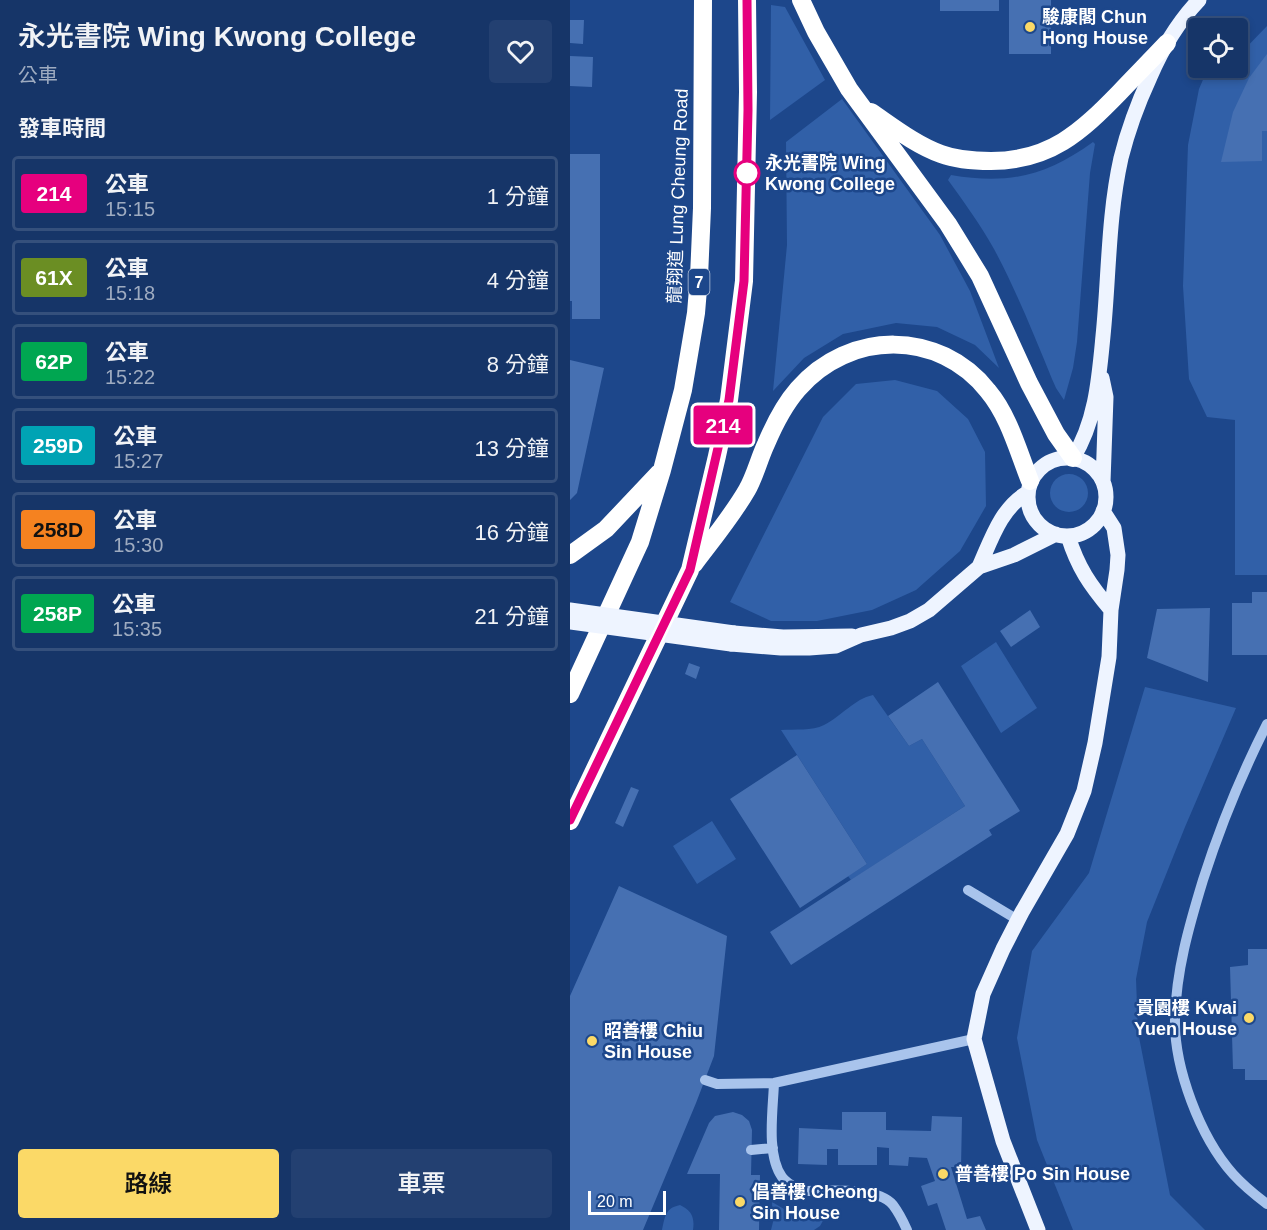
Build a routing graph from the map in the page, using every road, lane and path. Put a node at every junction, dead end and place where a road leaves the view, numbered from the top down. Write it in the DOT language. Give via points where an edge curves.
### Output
graph roads {
  1 [pos="703,0"];
  2 [pos="747,0"];
  3 [pos="801,0"];
  4 [pos="1199,0"];
  5 [pos="1167,43"];
  6 [pos="860,105"];
  7 [pos="1100,370"];
  8 [pos="1073,458"];
  9 [pos="662,470"];
  10 [pos="1103,482"];
  11 [pos="1029,487"];
  12 [pos="1103,511"];
  13 [pos="1062,535"];
  14 [pos="570,555"];
  15 [pos="979,567"];
  16 [pos="690,570"];
  17 [pos="570,610"];
  18 [pos="1111,610"];
  19 [pos="570,622"];
  20 [pos="733,638"];
  21 [pos="570,694"];
  22 [pos="1267,724"];
  23 [pos="570,820"];
  24 [pos="968,890"];
  25 [pos="1017,920"];
  26 [pos="974,1039"];
  27 [pos="705,1080"];
  28 [pos="774,1083"];
  29 [pos="773,1148"];
  30 [pos="751,1150"];
  31 [pos="1267,1204"];
  32 [pos="907,1230"];
  33 [pos="1038,1230"];
  1 -- 9 [label="highway, 龍翔道 Lung Cheung Road / 7" via="702,208 697,297 683,390"];
  2 -- 16 [label="highway" via="743,296 729,400"];
  3 -- 6 [label="highway"];
  4 -- 5 [label="main road"];
  5 -- 6 [label="highway" via="1076,134 1059,145 1020,158 977,161 942,155"];
  5 -- 7 [label="main road" via="1141,98 1121,160"];
  6 -- 8 [label="highway" via="948,224 980,276 1029,383"];
  7 -- 8 [label="main road" via="1090,422"];
  7 -- 10 [label="main road" via="1106,397"];
  8 -- 10 [label="main road" via="1091,467"];
  8 -- 11 [label="main road" via="1045,464"];
  9 -- 14 [label="highway" via="606,529"];
  9 -- 21 [label="highway, 龍翔道 Lung Cheung Road / 7" via="640,542"];
  10 -- 12 [label="main road"];
  11 -- 13 [label="main road" via="1032,514 1048,531"];
  11 -- 15 [label="main road" via="999,524"];
  11 -- 16 [label="highway" via="997,402 975,377 950,359 923,348 894,344 864,347 821,367 797,389 775,425 747,489"];
  12 -- 13 [label="main road" via="1087,530"];
  12 -- 18 [label="main road" via="1114,528 1118,555"];
  13 -- 15 [label="main road"];
  13 -- 18 [label="main road" via="1085,576"];
  15 -- 20 [label="main road" via="930,610 891,628 861,635"];
  16 -- 23 [label="highway"];
  17 -- 20 [label="main road, bridge"];
  18 -- 25 [label="main road" via="1109,657 1084,791 1067,834"];
  19 -- 20 [label="main road, bridge"];
  22 -- 31 [label="lane" via="1232,798 1194,908 1179,974 1175,1021 1180,1065 1198,1119 1232,1173"];
  24 -- 25 [label="lane"];
  25 -- 26 [label="main road" via="983,994"];
  26 -- 28 [label="lane"];
  26 -- 33 [label="main road" via="1003,1141"];
  27 -- 28 [label="lane" via="717,1084"];
  28 -- 29 [label="lane"];
  29 -- 30 [label="lane"];
  29 -- 32 [label="lane" via="775,1166 793,1186 802,1191 867,1192 883,1197 892,1204"];
}
